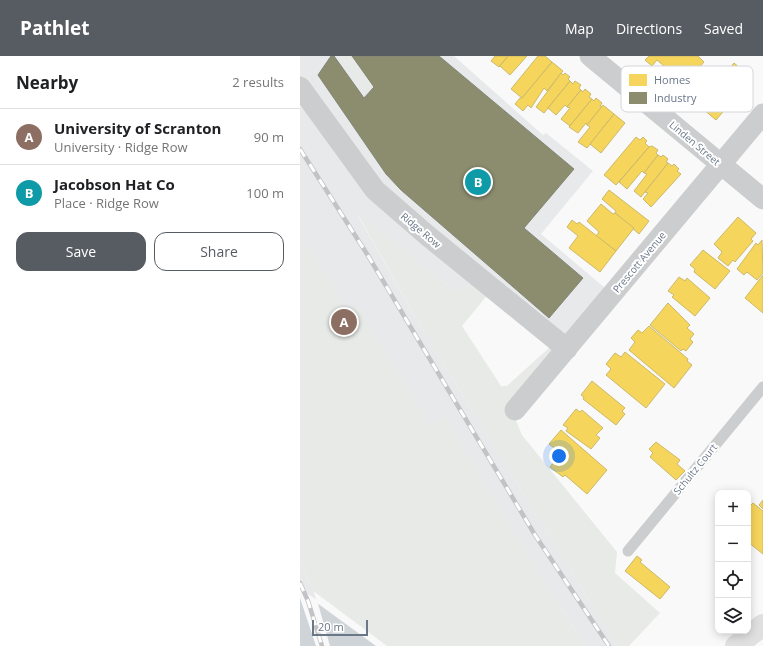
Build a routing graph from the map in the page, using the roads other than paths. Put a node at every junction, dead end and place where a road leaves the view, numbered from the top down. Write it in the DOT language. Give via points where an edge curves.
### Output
graph roads {
  1 [pos="594,57"];
  2 [pos="621,80"];
  3 [pos="300,87"];
  4 [pos="659,112"];
  5 [pos="763,114"];
  6 [pos="721,164"];
  7 [pos="763,199"];
  8 [pos="567,349"];
  9 [pos="763,386"];
  10 [pos="515,410"];
  11 [pos="628,551"];
  12 [pos="763,625"];
  13 [pos="736,646"];
  1 -- 2 [label="street, Linden Street"];
  3 -- 8 [label="street, Ridge Row" via="375,190"];
  4 -- 6 [label="street, Linden Street"];
  5 -- 6 [label="street, Prescott Avenue"];
  6 -- 7 [label="street, Linden Street"];
  6 -- 8 [label="street, Prescott Avenue"];
  8 -- 10 [label="street, Prescott Avenue"];
  9 -- 11 [label="lane, Schultz Court"];
  12 -- 13 [label="main road"];
}
